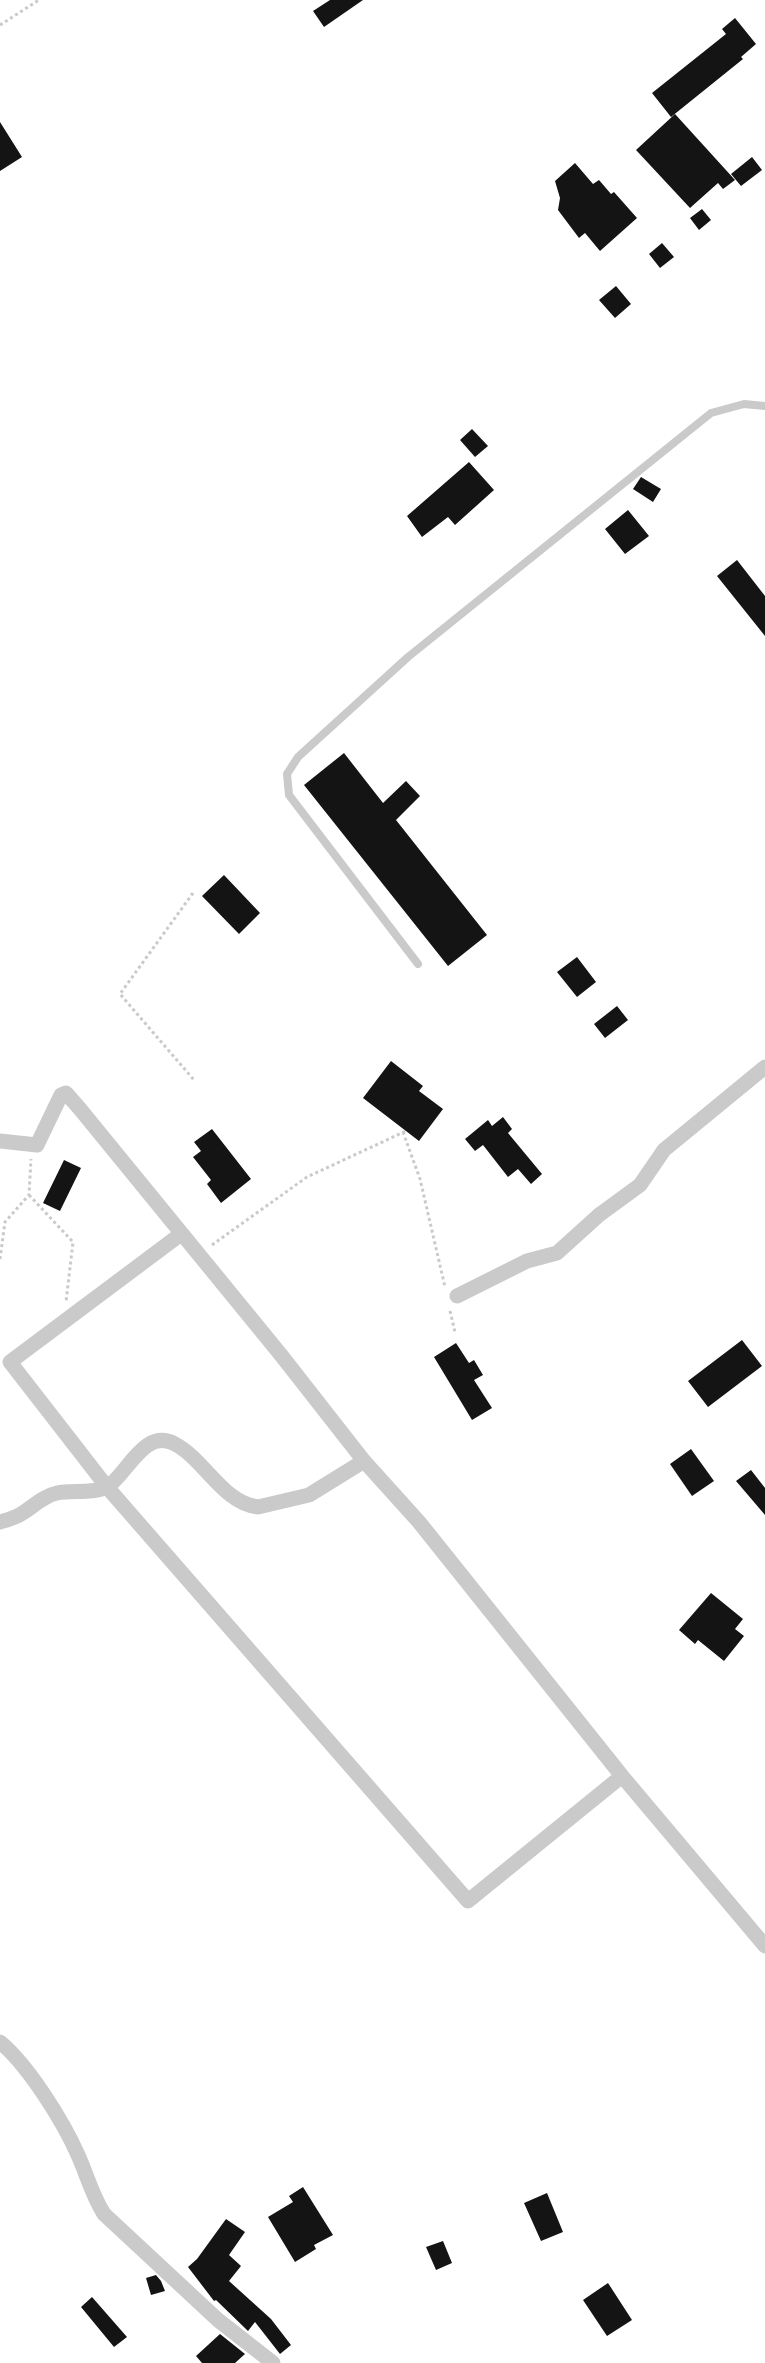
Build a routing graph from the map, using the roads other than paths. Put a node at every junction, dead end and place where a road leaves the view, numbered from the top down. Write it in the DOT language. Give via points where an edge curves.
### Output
graph roads {
  1 [pos="765,406"];
  2 [pos="418,964"];
  3 [pos="765,1067"];
  4 [pos="0,1141"];
  5 [pos="181,1234"];
  6 [pos="451,1298"];
  7 [pos="364,1461"];
  8 [pos="107,1487"];
  9 [pos="0,1522"];
  10 [pos="622,1776"];
  11 [pos="765,1946"];
  12 [pos="0,2042"];
  13 [pos="273,2363"];
  1 -- 2 [label="lane" via="744,404 711,413 408,657 298,757 287,774 289,795"];
  3 -- 6 [label="street" via="664,1150 640,1185 557,1253 527,1261"];
  4 -- 5 [label="street" via="37,1144 61,1095 66,1094"];
  5 -- 7 [label="street"];
  5 -- 8 [label="street" via="10,1362"];
  7 -- 8 [label="street" via="309,1495 258,1507 229,1493 200,1462 174,1443 164,1441 144,1446"];
  7 -- 10 [label="street" via="419,1522"];
  8 -- 9 [label="street" via="56,1493"];
  8 -- 10 [label="street" via="468,1901"];
  10 -- 11 [label="street"];
  12 -- 13 [label="street" via="16,2055 57,2117 104,2214 218,2320"];
}
